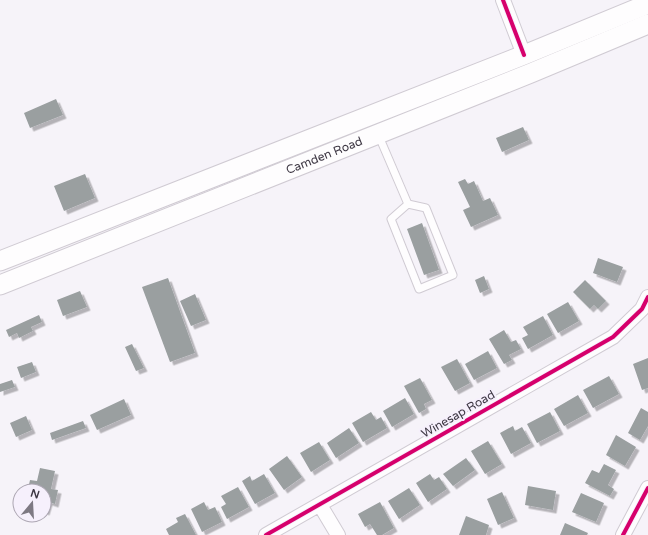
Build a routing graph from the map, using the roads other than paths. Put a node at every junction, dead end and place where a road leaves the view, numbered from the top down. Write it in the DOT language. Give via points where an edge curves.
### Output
graph roads {
  1 [pos="503,0"];
  2 [pos="648,4"];
  3 [pos="648,16"];
  4 [pos="648,24"];
  5 [pos="524,55"];
  6 [pos="548,65"];
  7 [pos="383,132"];
  8 [pos="408,204"];
  9 [pos="1,261"];
  10 [pos="0,285"];
  11 [pos="646,307"];
  12 [pos="648,488"];
  13 [pos="320,505"];
  14 [pos="266,535"];
  15 [pos="338,535"];
  16 [pos="623,535"];
  1 -- 5 [label="street"];
  2 -- 5 [label="main road, Camden Road"];
  3 -- 6 [label="main road" via="552,58 548,60"];
  4 -- 6 [label="main road, Camden Road"];
  5 -- 7 [label="main road" via="528,65 523,69 451,98"];
  5 -- 9 [label="main road, Camden Road"];
  6 -- 7 [label="main road, Camden Road"];
  7 -- 8 [label="lane"];
  7 -- 10 [label="main road, Camden Road"];
  8 -- 8 [label="lane" via="391,219 419,289 453,275 426,208"];
  11 -- 13 [label="street, Winesap Road" via="613,337"];
  12 -- 16 [label="street"];
  13 -- 14 [label="street, Winesap Road"];
  13 -- 15 [label="street"];
}
